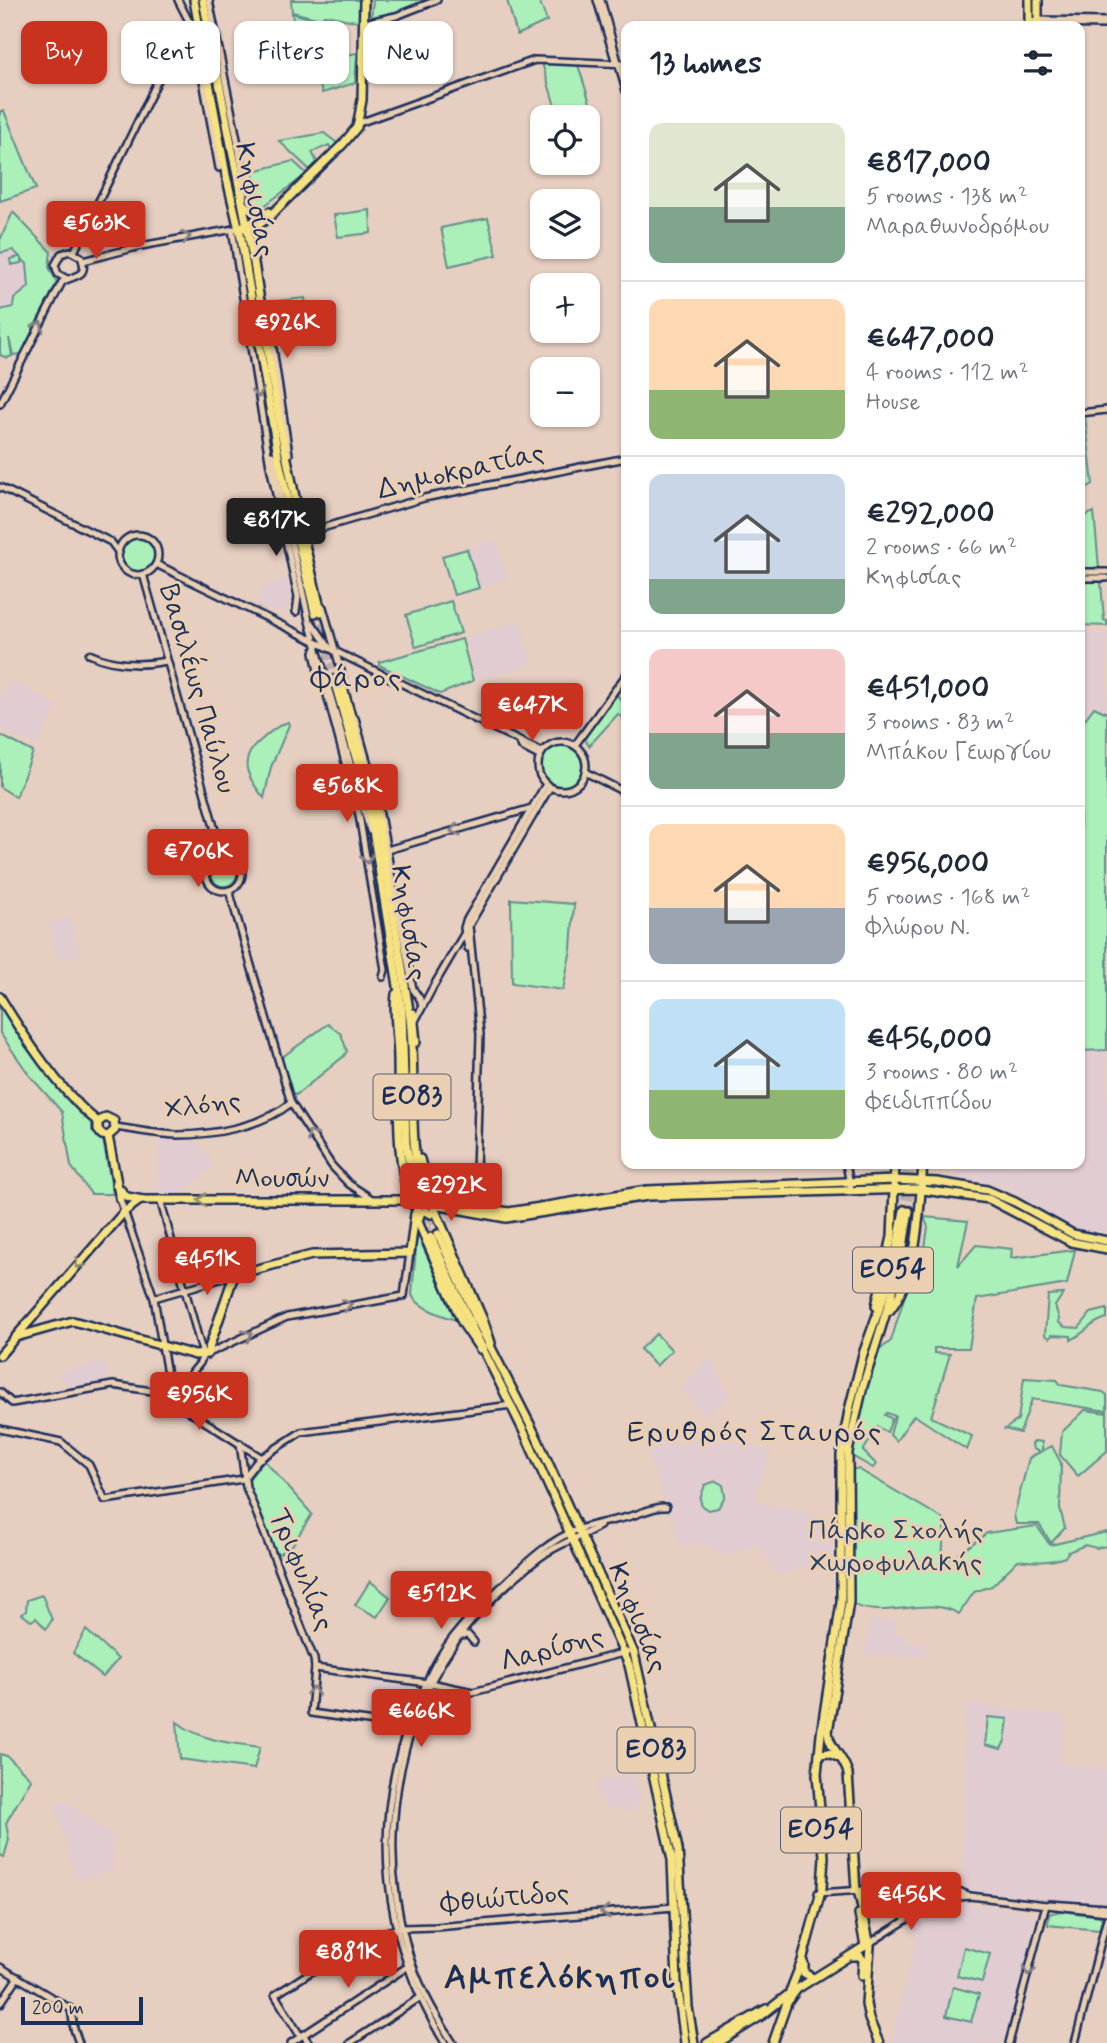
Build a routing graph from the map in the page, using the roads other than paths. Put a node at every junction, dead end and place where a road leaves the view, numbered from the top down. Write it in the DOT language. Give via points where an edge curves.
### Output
graph roads {
  1 [pos="178,0"];
  2 [pos="194,0"];
  3 [pos="204,0"];
  4 [pos="209,0"];
  5 [pos="364,0"];
  6 [pos="437,0"];
  7 [pos="599,0"];
  8 [pos="1029,0"];
  9 [pos="1038,0"];
  10 [pos="190,21"];
  11 [pos="196,21"];
  12 [pos="209,21"];
  13 [pos="212,21"];
  14 [pos="364,21"];
  15 [pos="373,21"];
  16 [pos="1033,21"];
  17 [pos="1034,21"];
  18 [pos="1085,23"];
  19 [pos="1107,23"];
  20 [pos="363,62"];
  21 [pos="621,63"];
  22 [pos="220,65"];
  23 [pos="220,82"];
  24 [pos="156,84"];
  25 [pos="205,84"];
  26 [pos="207,84"];
  27 [pos="222,97"];
  28 [pos="230,106"];
  29 [pos="359,123"];
  30 [pos="219,168"];
  31 [pos="226,176"];
  32 [pos="242,201"];
  33 [pos="281,204"];
  34 [pos="268,213"];
  35 [pos="264,222"];
  36 [pos="241,227"];
  37 [pos="251,247"];
  38 [pos="74,252"];
  39 [pos="83,261"];
  40 [pos="67,279"];
  41 [pos="260,304"];
  42 [pos="268,315"];
  43 [pos="274,387"];
  44 [pos="0,404"];
  45 [pos="281,409"];
  46 [pos="1107,410"];
  47 [pos="1085,412"];
  48 [pos="272,422"];
  49 [pos="272,455"];
  50 [pos="621,459"];
  51 [pos="0,487"];
  52 [pos="305,533"];
  53 [pos="124,541"];
  54 [pos="111,542"];
  55 [pos="118,553"];
  56 [pos="156,564"];
  57 [pos="1085,572"];
  58 [pos="1107,572"];
  59 [pos="142,574"];
  60 [pos="1085,578"];
  61 [pos="1107,578"];
  62 [pos="303,596"];
  63 [pos="296,612"];
  64 [pos="315,613"];
  65 [pos="328,627"];
  66 [pos="288,628"];
  67 [pos="318,642"];
  68 [pos="332,649"];
  69 [pos="89,654"];
  70 [pos="354,660"];
  71 [pos="167,661"];
  72 [pos="321,661"];
  73 [pos="337,677"];
  74 [pos="621,682"];
  75 [pos="582,735"];
  76 [pos="575,745"];
  77 [pos="582,752"];
  78 [pos="541,754"];
  79 [pos="585,772"];
  80 [pos="548,786"];
  81 [pos="621,790"];
  82 [pos="532,808"];
  83 [pos="521,811"];
  84 [pos="528,815"];
  85 [pos="530,823"];
  86 [pos="382,852"];
  87 [pos="222,855"];
  88 [pos="229,890"];
  89 [pos="469,926"];
  90 [pos="465,933"];
  91 [pos="457,947"];
  92 [pos="467,947"];
  93 [pos="472,956"];
  94 [pos="383,977"];
  95 [pos="433,986"];
  96 [pos="401,989"];
  97 [pos="442,991"];
  98 [pos="0,997"];
  99 [pos="422,1007"];
  100 [pos="415,1021"];
  101 [pos="291,1103"];
  102 [pos="98,1122"];
  103 [pos="116,1127"];
  104 [pos="107,1136"];
  105 [pos="847,1169"];
  106 [pos="899,1169"];
  107 [pos="899,1169"];
  108 [pos="918,1169"];
  109 [pos="919,1169"];
  110 [pos="415,1176"];
  111 [pos="908,1184"];
  112 [pos="116,1185"];
  113 [pos="427,1185"];
  114 [pos="851,1185"];
  115 [pos="406,1186"];
  116 [pos="937,1191"];
  117 [pos="120,1199"];
  118 [pos="160,1199"];
  119 [pos="143,1200"];
  120 [pos="375,1201"];
  121 [pos="410,1201"];
  122 [pos="420,1202"];
  123 [pos="432,1203"];
  124 [pos="475,1207"];
  125 [pos="895,1208"];
  126 [pos="918,1209"];
  127 [pos="124,1212"];
  128 [pos="431,1214"];
  129 [pos="416,1218"];
  130 [pos="434,1235"];
  131 [pos="411,1237"];
  132 [pos="1107,1241"];
  133 [pos="1107,1249"];
  134 [pos="410,1253"];
  135 [pos="234,1275"];
  136 [pos="184,1289"];
  137 [pos="154,1298"];
  138 [pos="885,1317"];
  139 [pos="872,1327"];
  140 [pos="16,1337"];
  141 [pos="162,1345"];
  142 [pos="489,1353"];
  143 [pos="205,1354"];
  144 [pos="0,1355"];
  145 [pos="0,1392"];
  146 [pos="171,1398"];
  147 [pos="512,1405"];
  148 [pos="0,1429"];
  149 [pos="240,1443"];
  150 [pos="262,1458"];
  151 [pos="243,1479"];
  152 [pos="648,1511"];
  153 [pos="575,1534"];
  154 [pos="460,1636"];
  155 [pos="474,1642"];
  156 [pos="629,1652"];
  157 [pos="315,1668"];
  158 [pos="428,1684"];
  159 [pos="410,1727"];
  160 [pos="818,1754"];
  161 [pos="844,1760"];
  162 [pos="942,1885"];
  163 [pos="856,1889"];
  164 [pos="821,1893"];
  165 [pos="970,1896"];
  166 [pos="939,1899"];
  167 [pos="1046,1905"];
  168 [pos="674,1907"];
  169 [pos="1107,1910"];
  170 [pos="1107,1919"];
  171 [pos="399,1928"];
  172 [pos="867,1945"];
  173 [pos="845,1959"];
  174 [pos="0,1967"];
  175 [pos="407,1967"];
  176 [pos="18,1977"];
  177 [pos="813,1978"];
  178 [pos="422,1996"];
  179 [pos="0,2004"];
  180 [pos="773,2005"];
  181 [pos="779,2025"];
  182 [pos="301,2036"];
  183 [pos="79,2043"];
  184 [pos="291,2043"];
  185 [pos="309,2043"];
  186 [pos="350,2043"];
  187 [pos="445,2043"];
  188 [pos="453,2043"];
  189 [pos="685,2043"];
  190 [pos="695,2043"];
  191 [pos="707,2043"];
  192 [pos="718,2043"];
  193 [pos="774,2043"];
  194 [pos="876,2043"];
  195 [pos="1010,2043"];
  196 [pos="1075,2043"];
  1 -- 10 [label="street"];
  2 -- 11 [label="main road, Κηφισίας"];
  3 -- 12 [label="main road, Κηφισίας"];
  4 -- 13 [label="street, Κηφισίας"];
  5 -- 14 [label="main road"];
  6 -- 15 [label="street"];
  7 -- 21 [label="street"];
  8 -- 16 [label="main road"];
  9 -- 17 [label="main road"];
  18 -- 19 [label="street"];
  20 -- 29 [label="main road"];
  21 -- 29 [label="street" via="535,60"];
  22 -- 28 [label="street, Κηφισίας"];
  23 -- 27 [label="main road, Κηφισίας"];
  24 -- 38 [label="street"];
  25 -- 30 [label="street"];
  26 -- 31 [label="main road, Κηφισίας"];
  27 -- 28 [label="main road"];
  27 -- 32 [label="main road, Κηφισίας"];
  28 -- 32 [label="street, Κηφισίας" via="245,190"];
  29 -- 33 [label="main road" via="343,145"];
  30 -- 31 [label="main road"];
  31 -- 36 [label="main road, Κηφισίας"];
  32 -- 34 [label="main road" via="254,212"];
  32 -- 36 [label="main road, Κηφισίας"];
  33 -- 34 [label="main road"];
  33 -- 35 [label="main road"];
  34 -- 36 [label="main road"];
  35 -- 36 [label="main road"];
  35 -- 37 [label="main road"];
  36 -- 37 [label="main road, Κηφισίας"];
  39 -- 36 [label="street, one-way"];
  36 -- 48 [label="main road, Κηφισίας"];
  36 -- 63 [label="street, one-way" via="270,466 298,597"];
  37 -- 41 [label="main road, Κηφισίας"];
  38 -- 39 [label="street"];
  38 -- 40 [label="street" via="63,252 55,261 58,274"];
  39 -- 40 [label="street" via="80,274"];
  44 -- 40 [label="street, one-way" via="61,282"];
  41 -- 42 [label="main road"];
  41 -- 43 [label="main road, Κηφισίας"];
  42 -- 45 [label="street"];
  43 -- 45 [label="main road"];
  43 -- 64 [label="main road, Κηφισίας"];
  45 -- 52 [label="street"];
  46 -- 47 [label="street"];
  48 -- 49 [label="main road"];
  48 -- 64 [label="main road, Κηφισίας"];
  49 -- 62 [label="street"];
  50 -- 52 [label="street, Δημοκρατίας" via="424,498"];
  51 -- 54 [label="street"];
  52 -- 64 [label="street"];
  53 -- 54 [label="street"];
  53 -- 55 [label="street"];
  53 -- 56 [label="street" via="149,538 157,550"];
  54 -- 55 [label="street"];
  55 -- 59 [label="street" via="124,569"];
  56 -- 59 [label="street"];
  56 -- 66 [label="street"];
  57 -- 58 [label="street"];
  59 -- 71 [label="street, Βασιλέως Παύλου"];
  60 -- 61 [label="street"];
  62 -- 63 [label="street"];
  62 -- 64 [label="street"];
  63 -- 66 [label="street"];
  64 -- 65 [label="street"];
  64 -- 67 [label="street"];
  65 -- 67 [label="street"];
  65 -- 68 [label="street"];
  66 -- 67 [label="street"];
  67 -- 68 [label="street"];
  67 -- 72 [label="street"];
  67 -- 94 [label="street, one-way" via="314,653 317,667 359,815"];
  68 -- 70 [label="street"];
  68 -- 72 [label="street"];
  68 -- 73 [label="street"];
  69 -- 71 [label="street" via="131,664"];
  70 -- 73 [label="street" via="343,662"];
  70 -- 78 [label="street"];
  71 -- 87 [label="street, Βασιλέως Παύλου"];
  72 -- 73 [label="street"];
  73 -- 73 [label="street" via="338,671 332,671"];
  73 -- 86 [label="main road, Κηφισίας / ΕΟ83" via="374,798"];
  73 -- 86 [label="main road, Κηφισίας / ΕΟ83" via="374,842"];
  74 -- 75 [label="street"];
  75 -- 76 [label="street"];
  75 -- 77 [label="street"];
  76 -- 77 [label="street"];
  76 -- 78 [label="street" via="557,742"];
  77 -- 79 [label="street"];
  78 -- 80 [label="street" via="538,771"];
  79 -- 80 [label="street" via="573,787"];
  79 -- 81 [label="street"];
  80 -- 82 [label="street"];
  80 -- 85 [label="street"];
  82 -- 83 [label="street"];
  82 -- 84 [label="street"];
  83 -- 84 [label="street"];
  83 -- 86 [label="street, one-way"];
  84 -- 85 [label="street"];
  84 -- 90 [label="street" via="466,920"];
  85 -- 89 [label="street"];
  86 -- 96 [label="main road, Κηφισίας / ΕΟ83"];
  86 -- 99 [label="street" via="413,989"];
  87 -- 88 [label="street" via="232,856 242,868 238,884"];
  87 -- 88 [label="street" via="210,862 207,876 212,886"];
  88 -- 101 [label="street"];
  89 -- 90 [label="street"];
  89 -- 93 [label="street"];
  90 -- 91 [label="street"];
  90 -- 92 [label="street"];
  91 -- 92 [label="street"];
  91 -- 95 [label="street"];
  92 -- 93 [label="street"];
  93 -- 124 [label="street" via="480,1034"];
  95 -- 97 [label="street"];
  95 -- 99 [label="street"];
  96 -- 100 [label="main road, Κηφισίας / ΕΟ83" via="411,1002"];
  96 -- 110 [label="main road, Κηφισίας / ΕΟ83" via="411,1025"];
  96 -- 115 [label="main road, ΕΟ83" via="394,1007 398,1136"];
  98 -- 102 [label="main road" via="53,1073"];
  99 -- 100 [label="street"];
  100 -- 113 [label="main road, Κηφισίας / ΕΟ83" via="416,1130"];
  101 -- 103 [label="street, Χλόης" via="254,1122 214,1132 174,1135"];
  120 -- 101 [label="street, one-way" via="332,1166"];
  102 -- 103 [label="main road" via="109,1118"];
  102 -- 104 [label="main road" via="98,1130"];
  103 -- 104 [label="main road"];
  104 -- 112 [label="main road"];
  105 -- 114 [label="street"];
  106 -- 111 [label="main road, ΕΟ54"];
  107 -- 111 [label="main road"];
  108 -- 111 [label="main road, ΕΟ54"];
  109 -- 111 [label="main road"];
  111 -- 114 [label="main road"];
  111 -- 116 [label="main road"];
  111 -- 125 [label="main road, ΕΟ54"];
  111 -- 125 [label="main road"];
  111 -- 126 [label="main road, ΕΟ54"];
  111 -- 126 [label="main road"];
  111 -- 132 [label="main road" via="993,1192 1068,1232"];
  112 -- 117 [label="main road"];
  112 -- 119 [label="main road" via="127,1197"];
  113 -- 122 [label="main road"];
  113 -- 123 [label="main road, Κηφισίας / ΕΟ83"];
  114 -- 123 [label="main road" via="648,1196 506,1218"];
  114 -- 124 [label="main road" via="647,1190 509,1212"];
  115 -- 121 [label="main road, Κηφισίας / ΕΟ83"];
  115 -- 122 [label="main road"];
  116 -- 126 [label="main road"];
  116 -- 133 [label="main road" via="989,1199 1071,1242"];
  117 -- 127 [label="street"];
  118 -- 119 [label="main road, Μουσών"];
  120 -- 118 [label="main road, Μουσών, one-way"];
  118 -- 136 [label="street"];
  119 -- 127 [label="main road"];
  120 -- 121 [label="main road, Μουσών"];
  121 -- 122 [label="main road, Μουσών"];
  121 -- 129 [label="main road, Κηφισίας / ΕΟ83"];
  122 -- 123 [label="main road, Μουσών"];
  122 -- 128 [label="main road"];
  122 -- 129 [label="main road"];
  123 -- 124 [label="main road"];
  123 -- 130 [label="main road, Κηφισίας / ΕΟ83"];
  125 -- 139 [label="main road, ΕΟ54"];
  126 -- 138 [label="main road, ΕΟ54" via="907,1280"];
  127 -- 137 [label="street"];
  127 -- 140 [label="main road, one-way"];
  128 -- 129 [label="main road" via="421,1212"];
  128 -- 130 [label="main road"];
  129 -- 130 [label="main road, Κηφισίας / ΕΟ83"];
  129 -- 131 [label="main road"];
  130 -- 131 [label="main road"];
  130 -- 142 [label="main road, Κηφισίας / ΕΟ83"];
  130 -- 142 [label="main road, Κηφισίας / ΕΟ83" via="484,1322"];
  131 -- 134 [label="main road"];
  134 -- 135 [label="main road" via="315,1254"];
  143 -- 134 [label="street, one-way" via="287,1317 404,1296"];
  135 -- 136 [label="street"];
  135 -- 143 [label="main road"];
  136 -- 137 [label="street"];
  136 -- 143 [label="street"];
  137 -- 141 [label="street"];
  138 -- 139 [label="main road, ΕΟ54" via="899,1271 906,1211 893,1270"];
  138 -- 161 [label="main road, ΕΟ54" via="847,1456 849,1602 828,1732 829,1741"];
  139 -- 160 [label="main road, ΕΟ54" via="841,1455 841,1602"];
  140 -- 141 [label="main road" via="73,1321"];
  140 -- 144 [label="main road"];
  141 -- 143 [label="main road"];
  141 -- 146 [label="street"];
  142 -- 147 [label="main road, Κηφισίας / ΕΟ83"];
  142 -- 153 [label="main road, Κηφισίας / ΕΟ83" via="537,1438"];
  143 -- 146 [label="street"];
  145 -- 146 [label="street" via="12,1403 115,1385"];
  146 -- 149 [label="street"];
  147 -- 150 [label="street" via="307,1431"];
  147 -- 153 [label="main road, Κηφισίας / ΕΟ83"];
  148 -- 151 [label="street" via="61,1442 89,1465 104,1500"];
  149 -- 150 [label="street"];
  149 -- 151 [label="street, Τριφυλίας"];
  150 -- 151 [label="street"];
  151 -- 157 [label="street, Τριφυλίας"];
  152 -- 153 [label="street"];
  153 -- 154 [label="street" via="525,1571"];
  153 -- 156 [label="main road, Κηφισίας / ΕΟ83"];
  153 -- 158 [label="street" via="540,1552 472,1615 450,1641"];
  154 -- 155 [label="street" via="468,1635"];
  154 -- 158 [label="street"];
  156 -- 158 [label="street, Λαρίσης" via="473,1692"];
  156 -- 168 [label="main road, Κηφισίας / ΕΟ83" via="670,1850"];
  156 -- 190 [label="main road, Κηφισίας / ΕΟ83" via="680,1858 688,2007"];
  157 -- 158 [label="street, Λαρίσης"];
  159 -- 157 [label="street, Τριφυλίας, one-way" via="311,1713"];
  158 -- 159 [label="street"];
  159 -- 171 [label="street" via="395,1771 386,1846 388,1881"];
  160 -- 161 [label="main road"];
  160 -- 164 [label="main road, ΕΟ54" via="814,1797"];
  161 -- 163 [label="main road, ΕΟ54"];
  162 -- 163 [label="street"];
  162 -- 165 [label="street"];
  162 -- 166 [label="street"];
  163 -- 164 [label="street"];
  163 -- 172 [label="main road, ΕΟ54"];
  164 -- 177 [label="main road, ΕΟ54" via="803,1967 805,1975"];
  164 -- 180 [label="main road, ΕΟ54" via="790,1983"];
  165 -- 166 [label="street"];
  165 -- 167 [label="street"];
  166 -- 172 [label="street"];
  167 -- 169 [label="street"];
  167 -- 195 [label="street, one-way"];
  168 -- 171 [label="street, Φθιώτιδος, one-way"];
  168 -- 189 [label="main road, Κηφισίας / ΕΟ83"];
  170 -- 196 [label="street"];
  171 -- 175 [label="street"];
  171 -- 178 [label="street"];
  171 -- 182 [label="street, Φθιώτιδος" via="367,1936 275,1995"];
  172 -- 173 [label="main road"];
  172 -- 194 [label="main road" via="866,1997"];
  173 -- 177 [label="main road"];
  173 -- 194 [label="main road" via="857,1955 863,1960 864,2020"];
  174 -- 176 [label="street"];
  175 -- 178 [label="street"];
  175 -- 182 [label="street"];
  176 -- 179 [label="street"];
  176 -- 183 [label="street" via="71,2009"];
  177 -- 181 [label="main road" via="796,1989"];
  178 -- 186 [label="street"];
  178 -- 187 [label="street"];
  178 -- 188 [label="street"];
  180 -- 181 [label="main road" via="779,2012"];
  180 -- 191 [label="main road"];
  180 -- 192 [label="main road, ΕΟ54"];
  181 -- 193 [label="main road"];
  182 -- 184 [label="street"];
  182 -- 185 [label="street"];
}
